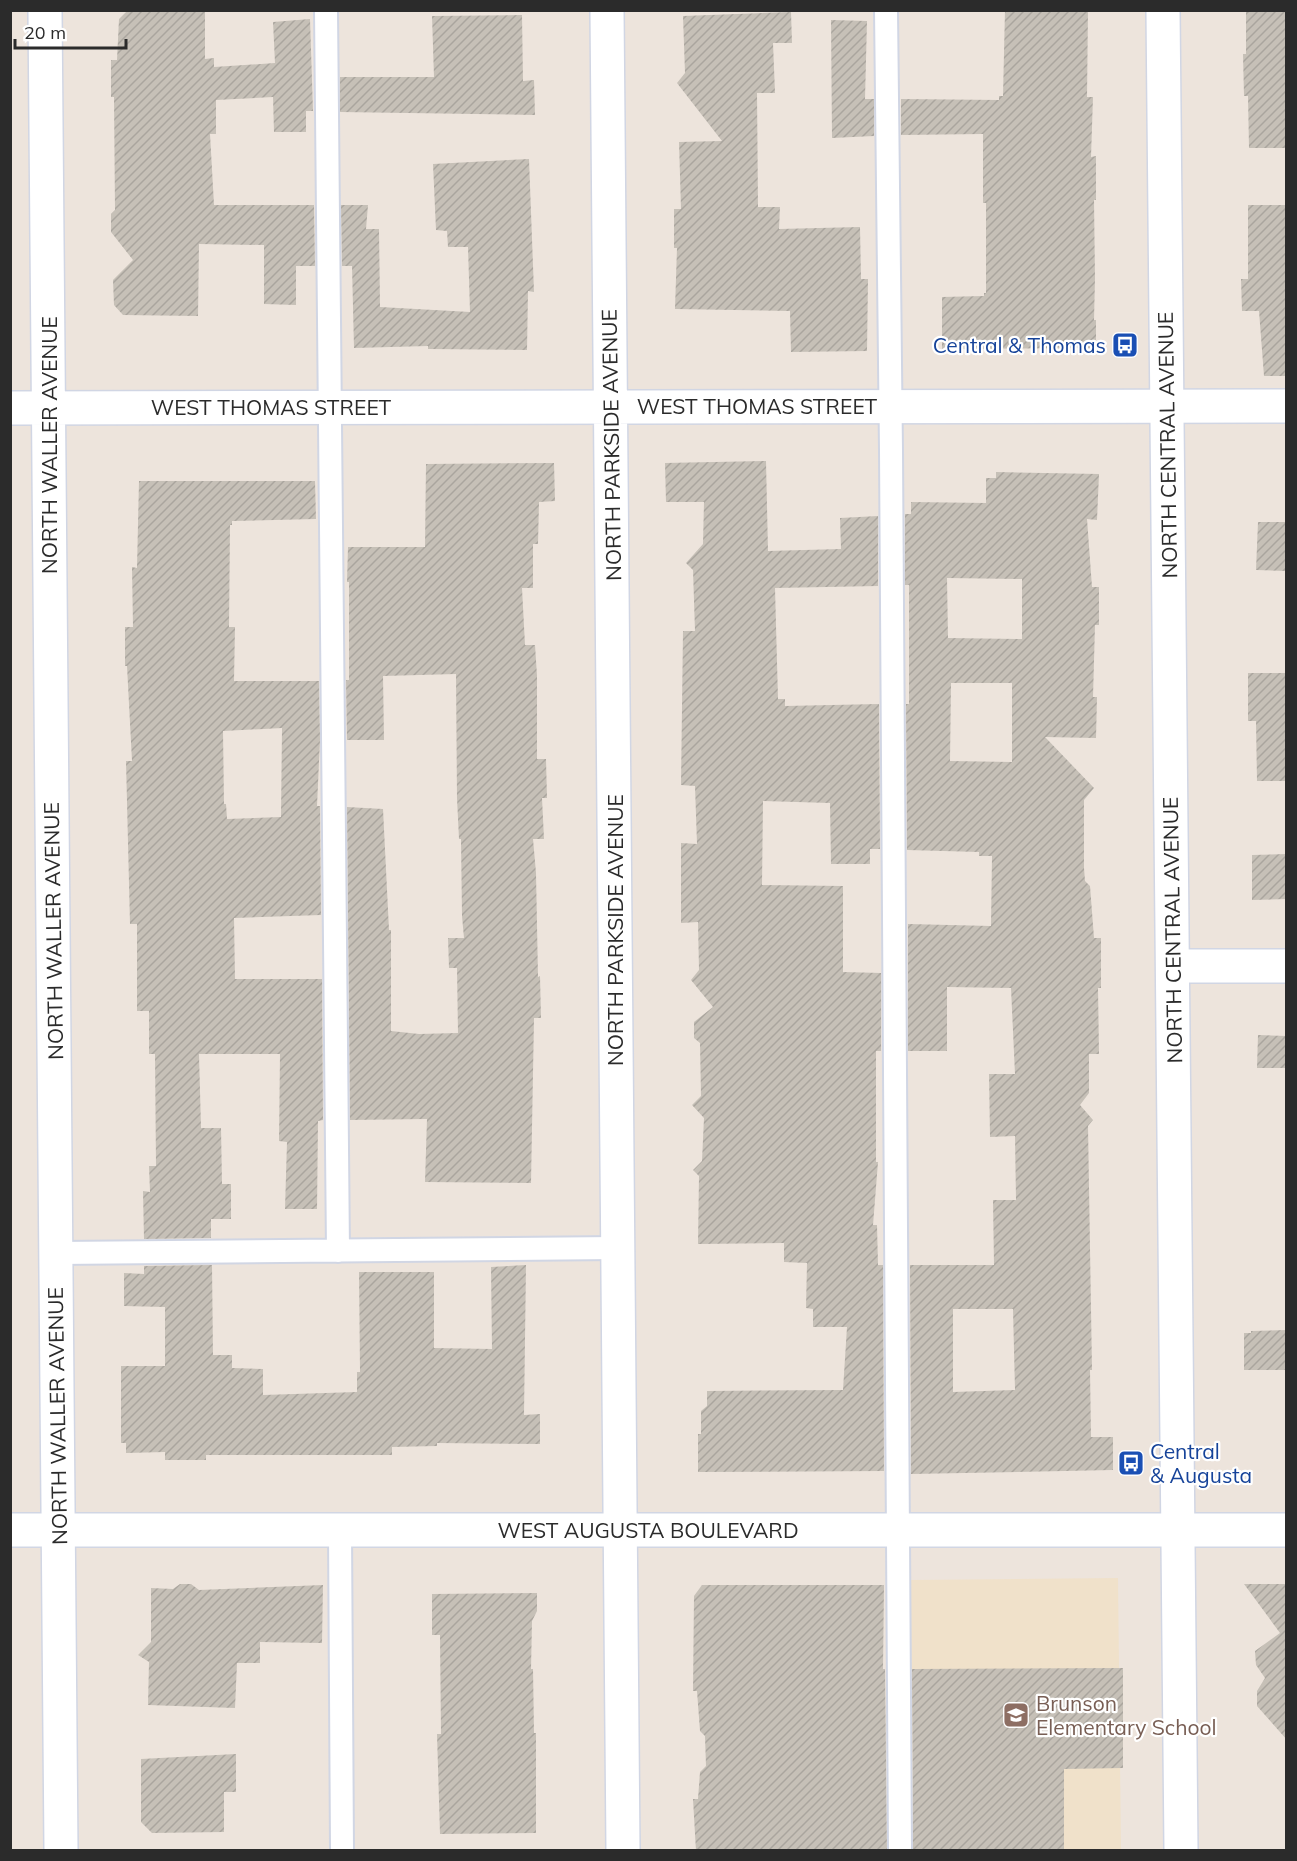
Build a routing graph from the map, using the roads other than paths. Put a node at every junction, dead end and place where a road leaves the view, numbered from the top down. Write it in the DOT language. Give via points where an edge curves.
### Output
graph roads {
  1 [pos="45,10"];
  2 [pos="326,10"];
  3 [pos="607,10"];
  4 [pos="886,10"];
  5 [pos="1163,10"];
  6 [pos="1167,405"];
  7 [pos="610,406"];
  8 [pos="890,406"];
  9 [pos="1287,406"];
  10 [pos="330,407"];
  11 [pos="10,408"];
  12 [pos="48,408"];
  13 [pos="1173,966"];
  14 [pos="1287,966"];
  15 [pos="618,1248"];
  16 [pos="338,1251"];
  17 [pos="56,1253"];
  18 [pos="10,1530"];
  19 [pos="58,1530"];
  20 [pos="340,1530"];
  21 [pos="620,1530"];
  22 [pos="897,1530"];
  23 [pos="1177,1530"];
  24 [pos="1287,1530"];
  25 [pos="61,1851"];
  26 [pos="342,1851"];
  27 [pos="623,1851"];
  28 [pos="900,1851"];
  29 [pos="1181,1851"];
  1 -- 12 [label="street, NORTH WALLER AVENUE"];
  2 -- 10 [label="lane"];
  3 -- 7 [label="street, NORTH PARKSIDE AVENUE"];
  4 -- 8 [label="lane"];
  5 -- 6 [label="street, NORTH CENTRAL AVENUE"];
  6 -- 8 [label="street, WEST THOMAS STREET"];
  6 -- 9 [label="street, WEST THOMAS STREET"];
  6 -- 13 [label="street, NORTH CENTRAL AVENUE"];
  7 -- 8 [label="street, WEST THOMAS STREET"];
  7 -- 10 [label="street, WEST THOMAS STREET"];
  7 -- 15 [label="street, NORTH PARKSIDE AVENUE"];
  8 -- 22 [label="lane"];
  10 -- 12 [label="street, WEST THOMAS STREET"];
  10 -- 16 [label="lane"];
  11 -- 12 [label="street, WEST THOMAS STREET"];
  12 -- 17 [label="street, NORTH WALLER AVENUE"];
  13 -- 14 [label="street"];
  13 -- 23 [label="street, NORTH CENTRAL AVENUE"];
  15 -- 16 [label="lane"];
  15 -- 21 [label="street, NORTH PARKSIDE AVENUE"];
  16 -- 17 [label="lane"];
  17 -- 19 [label="street, NORTH WALLER AVENUE"];
  18 -- 19 [label="street, WEST AUGUSTA BOULEVARD"];
  19 -- 20 [label="street, WEST AUGUSTA BOULEVARD"];
  19 -- 25 [label="street, NORTH WALLER AVENUE"];
  20 -- 21 [label="street, WEST AUGUSTA BOULEVARD"];
  20 -- 26 [label="lane"];
  21 -- 22 [label="street, WEST AUGUSTA BOULEVARD"];
  21 -- 27 [label="street, NORTH PARKSIDE AVENUE"];
  22 -- 23 [label="street, WEST AUGUSTA BOULEVARD"];
  22 -- 28 [label="lane"];
  23 -- 24 [label="street, WEST AUGUSTA BOULEVARD"];
  23 -- 29 [label="street, NORTH CENTRAL AVENUE"];
}
